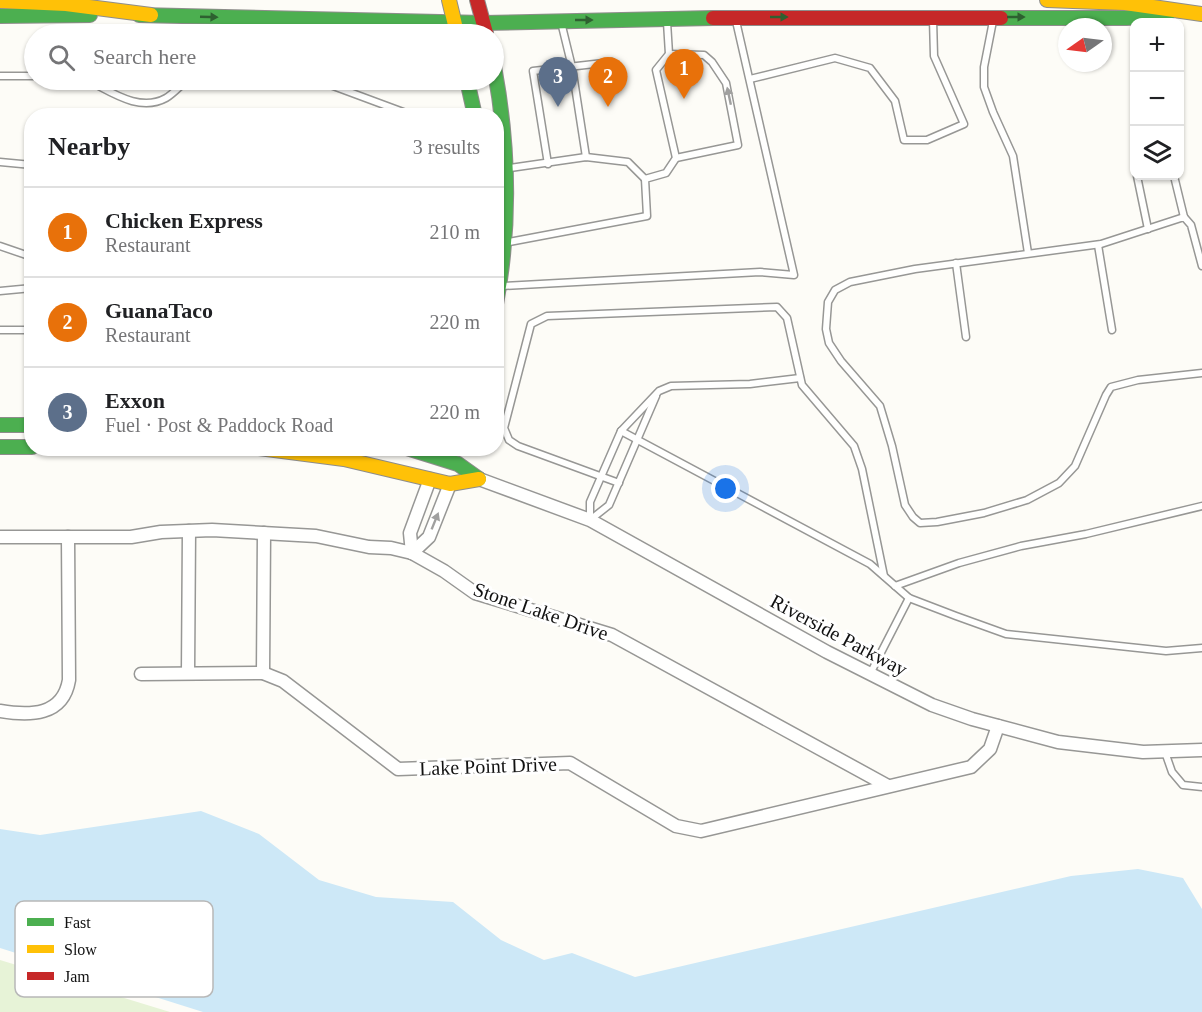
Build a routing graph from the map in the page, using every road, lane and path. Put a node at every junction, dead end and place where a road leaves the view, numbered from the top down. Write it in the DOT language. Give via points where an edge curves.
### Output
graph roads {
  1 [pos="449,0"];
  2 [pos="477,0"];
  3 [pos="1047,0"];
  4 [pos="0,1"];
  5 [pos="1202,14"];
  6 [pos="151,15"];
  7 [pos="0,16"];
  8 [pos="735,17"];
  9 [pos="933,17"];
  10 [pos="993,17"];
  11 [pos="666,19"];
  12 [pos="560,20"];
  13 [pos="347,24"];
  14 [pos="455,24"];
  15 [pos="484,24"];
  16 [pos="504,27"];
  17 [pos="669,54"];
  18 [pos="612,62"];
  19 [pos="572,67"];
  20 [pos="0,76"];
  21 [pos="24,76"];
  22 [pos="750,79"];
  23 [pos="108,90"];
  24 [pos="175,90"];
  25 [pos="344,90"];
  26 [pos="469,90"];
  27 [pos="498,90"];
  28 [pos="392,108"];
  29 [pos="473,108"];
  30 [pos="501,108"];
  31 [pos="504,130"];
  32 [pos="586,157"];
  33 [pos="676,158"];
  34 [pos="0,162"];
  35 [pos="24,164"];
  36 [pos="548,164"];
  37 [pos="508,168"];
  38 [pos="645,179"];
  39 [pos="1138,180"];
  40 [pos="1175,180"];
  41 [pos="504,211"];
  42 [pos="1184,217"];
  43 [pos="1148,228"];
  44 [pos="504,242"];
  45 [pos="1098,244"];
  46 [pos="0,246"];
  47 [pos="1028,253"];
  48 [pos="24,254"];
  49 [pos="956,263"];
  50 [pos="1202,266"];
  51 [pos="504,286"];
  52 [pos="24,289"];
  53 [pos="0,291"];
  54 [pos="0,330"];
  55 [pos="24,330"];
  56 [pos="1112,330"];
  57 [pos="966,337"];
  58 [pos="1202,373"];
  59 [pos="800,378"];
  60 [pos="658,393"];
  61 [pos="0,425"];
  62 [pos="24,425"];
  63 [pos="621,431"];
  64 [pos="639,440"];
  65 [pos="0,447"];
  66 [pos="24,447"];
  67 [pos="325,456"];
  68 [pos="438,456"];
  69 [pos="444,456"];
  70 [pos="460,456"];
  71 [pos="458,464"];
  72 [pos="602,477"];
  73 [pos="430,479"];
  74 [pos="479,479"];
  75 [pos="619,483"];
  76 [pos="450,484"];
  77 [pos="1202,506"];
  78 [pos="590,520"];
  79 [pos="189,531"];
  80 [pos="264,533"];
  81 [pos="0,537"];
  82 [pos="68,537"];
  83 [pos="412,554"];
  84 [pos="884,576"];
  85 [pos="895,586"];
  86 [pos="909,598"];
  87 [pos="1202,648"];
  88 [pos="188,673"];
  89 [pos="263,673"];
  90 [pos="141,674"];
  91 [pos="870,674"];
  92 [pos="0,711"];
  93 [pos="998,726"];
  94 [pos="1202,750"];
  95 [pos="1165,751"];
  96 [pos="888,786"];
  97 [pos="1202,787"];
  1 -- 14 [label="main road"];
  2 -- 15 [label="main road"];
  3 -- 5 [label="main road" via="1125,3"];
  4 -- 6 [label="main road" via="66,4"];
  10 -- 5 [label="main road, one-way"];
  6 -- 7 [label="main road"];
  6 -- 13 [label="main road, one-way"];
  8 -- 9 [label="main road, one-way"];
  8 -- 11 [label="main road"];
  8 -- 22 [label="lane"];
  9 -- 10 [label="main road"];
  9 -- 22 [label="lane" via="934,56 964,124 927,140 904,140 895,101 870,68 835,58"];
  10 -- 47 [label="lane" via="984,87 1013,156"];
  12 -- 11 [label="main road, one-way"];
  11 -- 17 [label="lane"];
  12 -- 16 [label="main road"];
  12 -- 19 [label="lane"];
  17 -- 33 [label="lane" via="656,70"];
  33 -- 17 [label="lane, one-way" via="738,145 726,83 712,62 704,56"];
  18 -- 19 [label="lane"];
  19 -- 32 [label="lane"];
  19 -- 36 [label="lane" via="533,71"];
  20 -- 21 [label="lane"];
  22 -- 51 [label="lane" via="794,275 760,272"];
  23 -- 24 [label="lane" via="135,103 150,104"];
  25 -- 28 [label="lane"];
  26 -- 29 [label="main road"];
  27 -- 30 [label="main road"];
  31 -- 37 [label="main road"];
  32 -- 36 [label="lane"];
  32 -- 38 [label="lane" via="628,162"];
  33 -- 38 [label="lane" via="666,173"];
  34 -- 35 [label="lane"];
  36 -- 37 [label="lane"];
  37 -- 41 [label="main road"];
  38 -- 44 [label="lane" via="647,216"];
  39 -- 43 [label="lane"];
  40 -- 42 [label="lane"];
  42 -- 43 [label="lane"];
  42 -- 50 [label="lane" via="1191,225"];
  43 -- 45 [label="lane"];
  45 -- 47 [label="lane"];
  45 -- 56 [label="lane"];
  46 -- 48 [label="lane"];
  47 -- 49 [label="lane"];
  49 -- 57 [label="lane"];
  49 -- 58 [label="lane" via="850,282 836,290 826,315 830,343 880,406 905,505 920,523 984,513 1027,500 1059,483 1075,466 1111,387"];
  52 -- 53 [label="lane"];
  54 -- 55 [label="lane"];
  59 -- 60 [label="lane" via="671,387"];
  59 -- 72 [label="lane" via="787,318 777,307 542,317 531,324 505,433 518,446"];
  59 -- 84 [label="lane" via="854,446"];
  60 -- 63 [label="lane"];
  60 -- 64 [label="lane"];
  61 -- 62 [label="main road"];
  63 -- 64 [label="lane"];
  63 -- 72 [label="lane"];
  64 -- 75 [label="lane"];
  64 -- 84 [label="lane" via="870,564"];
  65 -- 66 [label="main road"];
  67 -- 73 [label="main road"];
  68 -- 73 [label="main road"];
  69 -- 71 [label="main road, Riverside Parkway"];
  70 -- 71 [label="main road"];
  71 -- 74 [label="main road, Riverside Parkway"];
  71 -- 76 [label="main road"];
  72 -- 75 [label="lane"];
  72 -- 78 [label="lane" via="590,502"];
  73 -- 76 [label="main road"];
  73 -- 83 [label="street" via="410,532"];
  74 -- 76 [label="main road"];
  74 -- 78 [label="street, Riverside Parkway"];
  75 -- 78 [label="lane" via="609,505"];
  83 -- 76 [label="street, one-way" via="429,537"];
  77 -- 85 [label="lane" via="1020,546 959,562"];
  78 -- 91 [label="street, Riverside Parkway"];
  79 -- 80 [label="street, Stone Lake Drive"];
  79 -- 82 [label="street, Stone Lake Drive" via="131,537"];
  79 -- 88 [label="street"];
  80 -- 83 [label="street, Stone Lake Drive" via="316,536"];
  80 -- 89 [label="street"];
  81 -- 82 [label="street, Stone Lake Drive"];
  82 -- 92 [label="street" via="67,693 51,709 26,713"];
  83 -- 96 [label="street, Stone Lake Drive" via="475,593 612,634"];
  84 -- 85 [label="lane"];
  85 -- 86 [label="lane"];
  86 -- 87 [label="lane" via="1006,634 1166,651"];
  86 -- 91 [label="lane"];
  88 -- 89 [label="street, Lake Point Drive"];
  88 -- 90 [label="street, Lake Point Drive"];
  89 -- 96 [label="street, Lake Point Drive" via="283,681 398,770 570,763 676,826 701,831"];
  91 -- 93 [label="street, Riverside Parkway" via="932,705"];
  93 -- 95 [label="street, Riverside Parkway" via="1058,742"];
  93 -- 96 [label="street, Lake Point Drive" via="990,749 971,767"];
  94 -- 95 [label="street, Riverside Parkway"];
  95 -- 97 [label="lane" via="1172,772 1183,785"];
}
